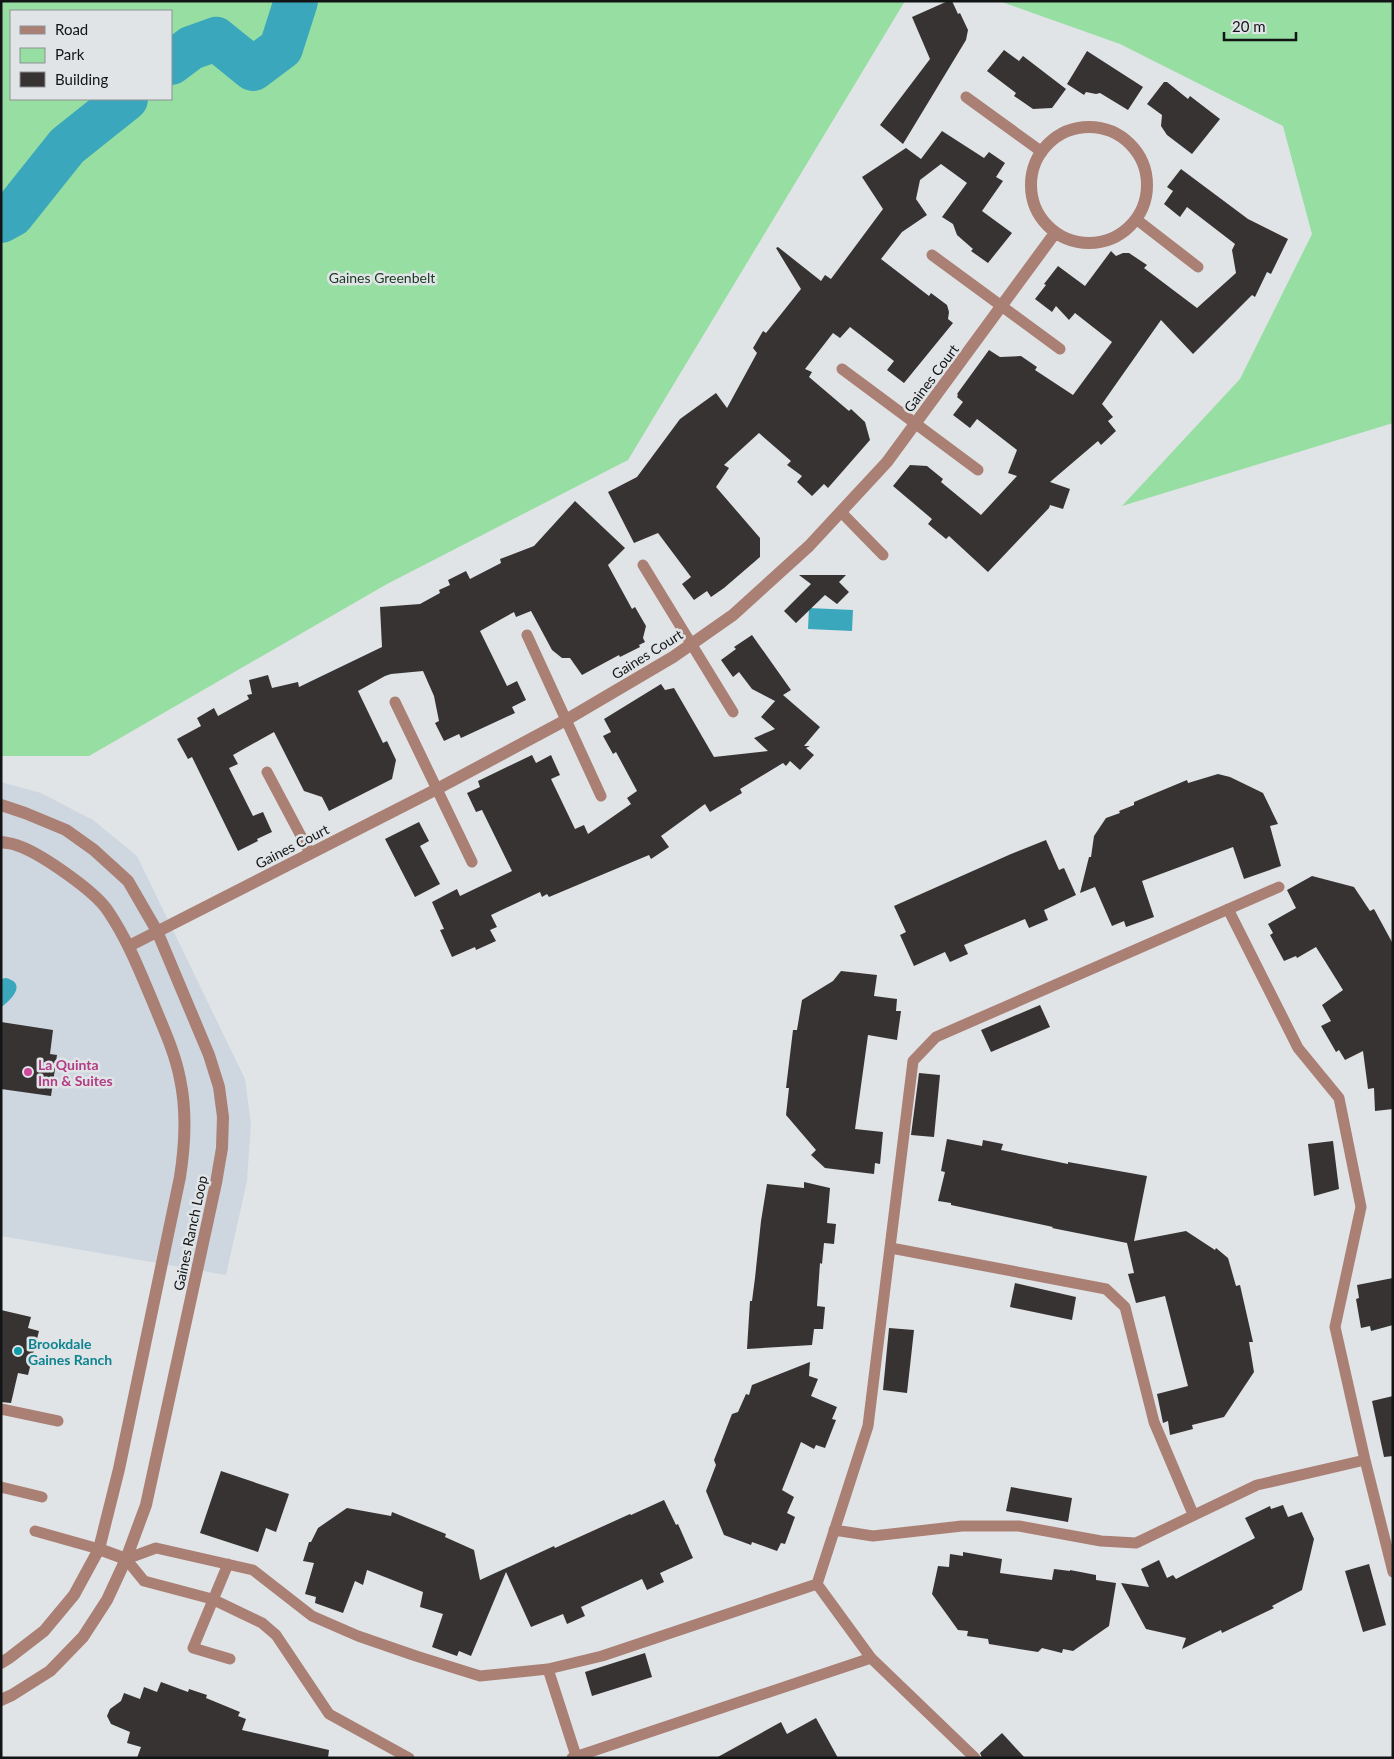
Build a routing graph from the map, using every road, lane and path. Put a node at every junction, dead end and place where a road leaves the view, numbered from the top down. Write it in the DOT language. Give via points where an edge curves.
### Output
graph roads {
  1 [pos="966,97"];
  2 [pos="1042,152"];
  3 [pos="1136,218"];
  4 [pos="1055,233"];
  5 [pos="932,255"];
  6 [pos="1198,267"];
  7 [pos="1002,307"];
  8 [pos="1060,349"];
  9 [pos="842,370"];
  10 [pos="916,423"];
  11 [pos="978,470"];
  12 [pos="841,512"];
  13 [pos="883,555"];
  14 [pos="643,565"];
  15 [pos="527,635"];
  16 [pos="692,644"];
  17 [pos="395,702"];
  18 [pos="733,712"];
  19 [pos="566,720"];
  20 [pos="267,772"];
  21 [pos="437,789"];
  22 [pos="601,796"];
  23 [pos="1,805"];
  24 [pos="1,842"];
  25 [pos="310,853"];
  26 [pos="472,862"];
  27 [pos="1279,887"];
  28 [pos="1228,910"];
  29 [pos="157,931"];
  30 [pos="129,946"];
  31 [pos="892,1248"];
  32 [pos="1,1409"];
  33 [pos="58,1421"];
  34 [pos="1365,1460"];
  35 [pos="1,1487"];
  36 [pos="42,1497"];
  37 [pos="1193,1514"];
  38 [pos="834,1530"];
  39 [pos="35,1531"];
  40 [pos="99,1549"];
  41 [pos="126,1559"];
  42 [pos="228,1564"];
  43 [pos="1393,1572"];
  44 [pos="816,1584"];
  45 [pos="212,1599"];
  46 [pos="871,1658"];
  47 [pos="230,1659"];
  48 [pos="1,1662"];
  49 [pos="548,1669"];
  50 [pos="1,1700"];
  51 [pos="574,1757"];
  52 [pos="409,1758"];
  53 [pos="975,1758"];
  1 -- 2 [label="lane"];
  2 -- 3 [label="street" via="1056,138 1074,129 1094,128 1114,133 1130,144 1142,161 1147,180 1145,200"];
  2 -- 4 [label="street" via="1033,168 1031,186 1034,204 1042,220"];
  3 -- 4 [label="street" via="1124,232 1090,244 1071,241"];
  3 -- 6 [label="lane"];
  4 -- 7 [label="street, Gaines Court"];
  5 -- 7 [label="lane"];
  7 -- 8 [label="lane"];
  7 -- 10 [label="street, Gaines Court"];
  9 -- 10 [label="lane"];
  10 -- 11 [label="lane"];
  10 -- 12 [label="street, Gaines Court" via="887,462"];
  12 -- 13 [label="lane"];
  12 -- 16 [label="street, Gaines Court" via="809,546 733,615"];
  14 -- 16 [label="lane"];
  15 -- 19 [label="lane"];
  16 -- 18 [label="lane"];
  16 -- 19 [label="street, Gaines Court"];
  17 -- 21 [label="lane"];
  19 -- 21 [label="street, Gaines Court"];
  19 -- 22 [label="lane"];
  20 -- 25 [label="lane"];
  21 -- 25 [label="street, Gaines Court"];
  21 -- 26 [label="lane"];
  23 -- 29 [label="street, Gaines Ranch Loop" via="66,830 94,850 128,881"];
  24 -- 30 [label="street, Gaines Ranch Loop" via="18,845 35,854 83,887 107,909"];
  25 -- 29 [label="street, Gaines Court"];
  27 -- 28 [label="lane"];
  28 -- 31 [label="lane" via="936,1037 913,1062"];
  28 -- 34 [label="lane" via="1298,1048 1339,1098 1361,1207 1335,1327"];
  29 -- 30 [label="street, Gaines Court"];
  29 -- 41 [label="street, Gaines Ranch Loop" via="209,1055 219,1088 223,1117 222,1148 146,1505"];
  30 -- 40 [label="street, Gaines Ranch Loop" via="163,1027 180,1078 184,1150 119,1469"];
  31 -- 37 [label="lane" via="1106,1289 1125,1307 1154,1422"];
  31 -- 38 [label="lane" via="868,1426"];
  32 -- 33 [label="lane"];
  34 -- 37 [label="lane" via="1257,1485"];
  34 -- 43 [label="lane"];
  35 -- 36 [label="lane"];
  37 -- 38 [label="lane" via="1136,1542 1101,1541 1019,1526 962,1526 874,1536"];
  38 -- 44 [label="lane"];
  39 -- 40 [label="lane"];
  40 -- 41 [label="street"];
  40 -- 48 [label="street, Gaines Ranch Loop" via="74,1595 44,1631"];
  41 -- 42 [label="lane" via="156,1548"];
  41 -- 45 [label="lane" via="144,1581"];
  41 -- 50 [label="street, Gaines Ranch Loop" via="107,1600 83,1637 50,1671"];
  42 -- 45 [label="lane"];
  42 -- 49 [label="lane" via="253,1570 312,1616 416,1656 480,1676"];
  44 -- 46 [label="lane"];
  44 -- 49 [label="lane" via="602,1656"];
  45 -- 47 [label="lane" via="193,1648"];
  45 -- 52 [label="lane" via="262,1623 276,1635 330,1714"];
  46 -- 51 [label="lane"];
  46 -- 53 [label="lane"];
  49 -- 51 [label="lane"];
}
